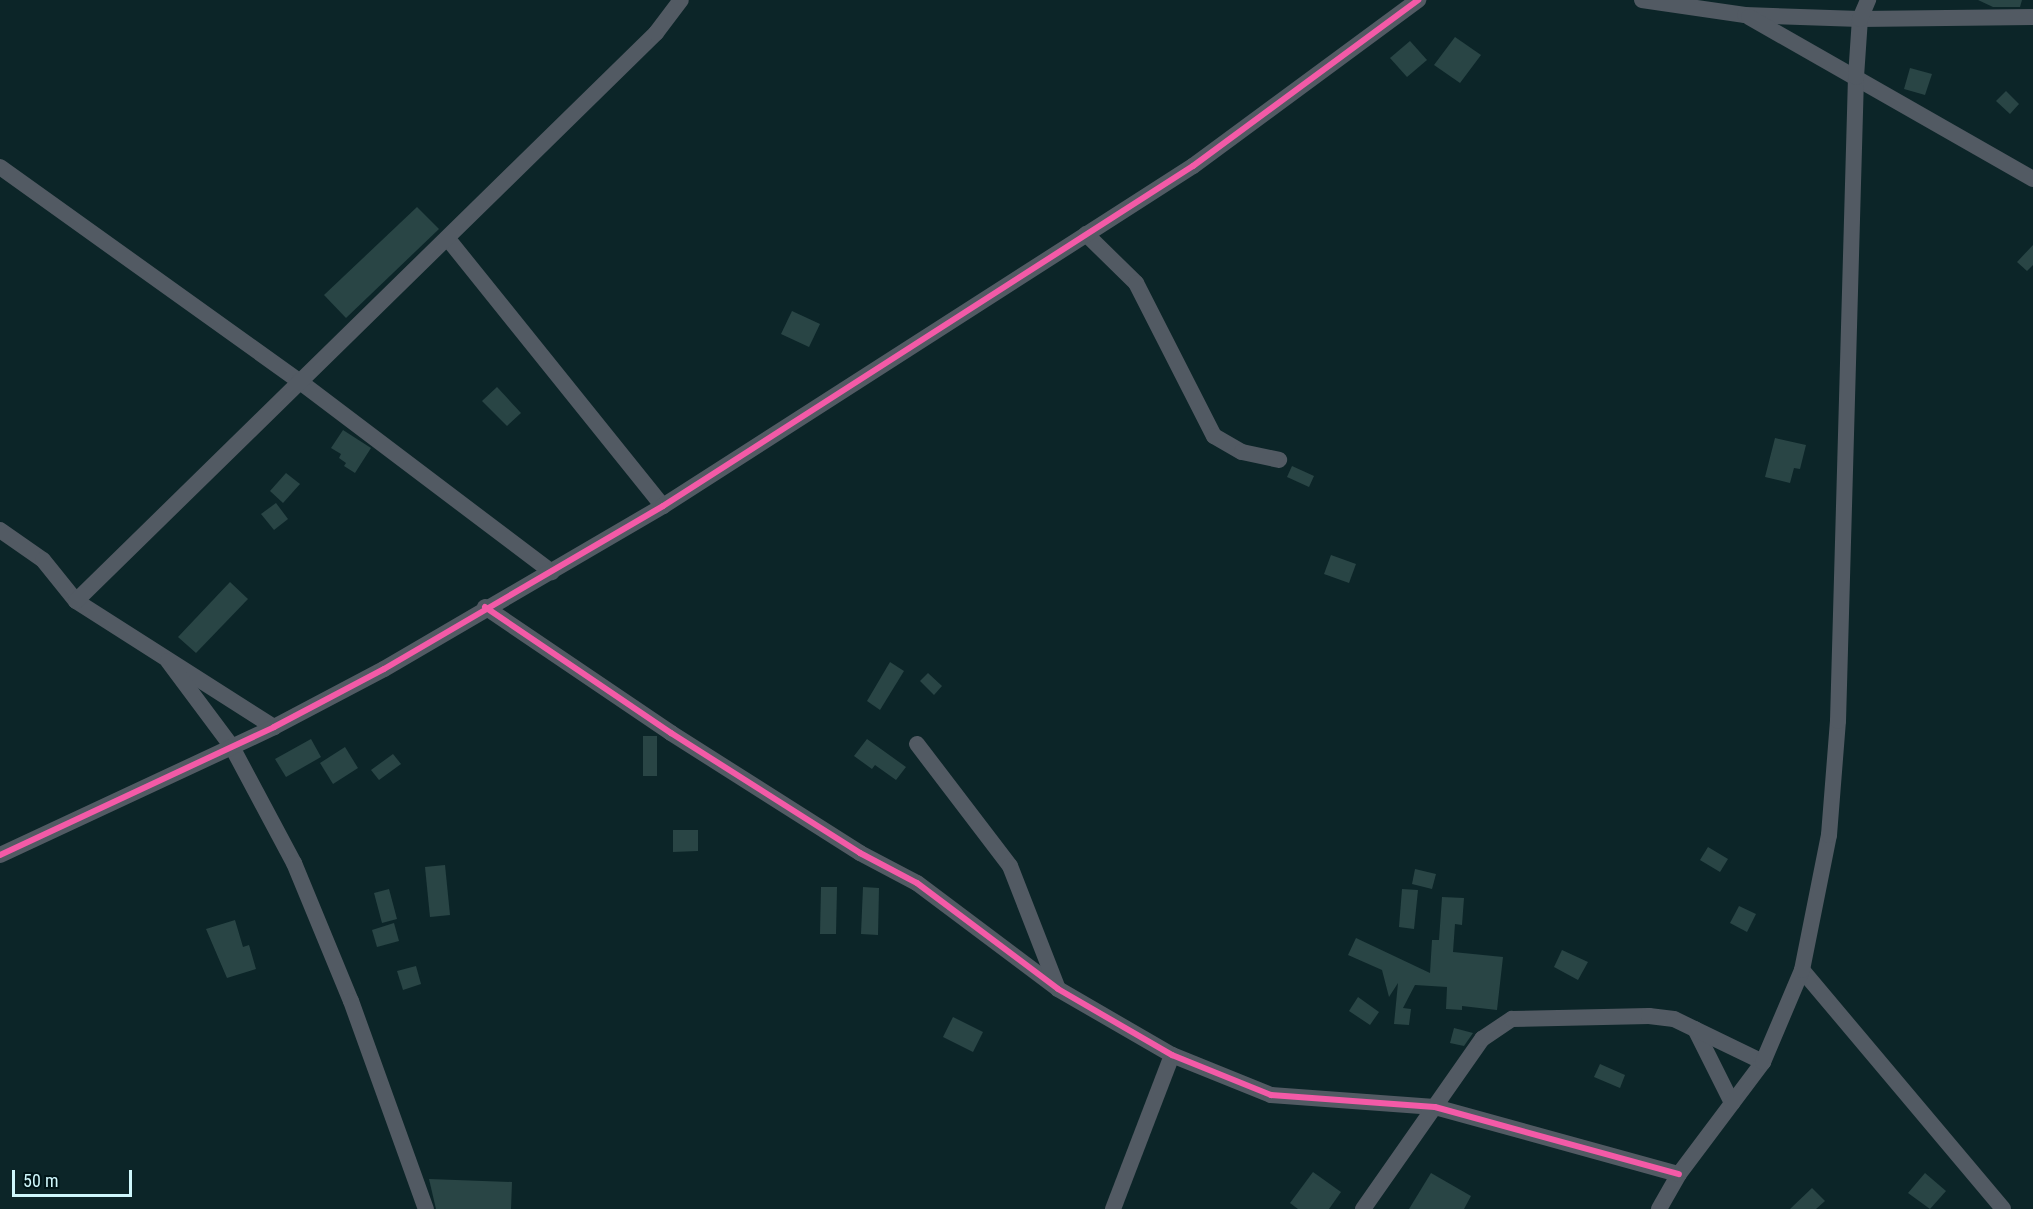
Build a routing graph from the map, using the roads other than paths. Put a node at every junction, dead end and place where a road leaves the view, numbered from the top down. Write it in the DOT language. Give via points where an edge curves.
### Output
graph roads {
  1 [pos="681,0"];
  2 [pos="1418,0"];
  3 [pos="1642,0"];
  4 [pos="1868,0"];
  5 [pos="1745,15"];
  6 [pos="2033,17"];
  7 [pos="1860,19"];
  8 [pos="1856,77"];
  9 [pos="0,167"];
  10 [pos="2033,179"];
  11 [pos="1086,234"];
  12 [pos="448,238"];
  13 [pos="299,381"];
  14 [pos="1279,460"];
  15 [pos="663,506"];
  16 [pos="0,530"];
  17 [pos="552,572"];
  18 [pos="76,601"];
  19 [pos="485,607"];
  20 [pos="168,661"];
  21 [pos="274,727"];
  22 [pos="917,744"];
  23 [pos="232,747"];
  24 [pos="0,855"];
  25 [pos="1802,970"];
  26 [pos="1058,989"];
  27 [pos="1695,1029"];
  28 [pos="1172,1055"];
  29 [pos="1763,1062"];
  30 [pos="1732,1103"];
  31 [pos="1435,1107"];
  32 [pos="1679,1174"];
  33 [pos="426,1209"];
  34 [pos="1113,1209"];
  35 [pos="1363,1209"];
  36 [pos="1659,1209"];
  37 [pos="2003,1209"];
  1 -- 12 [label="street" via="656,33"];
  2 -- 11 [label="street" via="1193,166"];
  3 -- 5 [label="street"];
  4 -- 7 [label="street"];
  5 -- 7 [label="street"];
  5 -- 8 [label="street"];
  6 -- 7 [label="street"];
  7 -- 8 [label="street"];
  8 -- 10 [label="street"];
  8 -- 25 [label="street" via="1838,721 1829,835"];
  9 -- 13 [label="street"];
  11 -- 14 [label="street" via="1136,283 1214,436 1242,452"];
  11 -- 15 [label="street"];
  12 -- 13 [label="street"];
  12 -- 15 [label="street"];
  13 -- 17 [label="street"];
  13 -- 18 [label="street"];
  15 -- 17 [label="street"];
  16 -- 18 [label="street" via="42,560"];
  17 -- 19 [label="street"];
  18 -- 20 [label="street"];
  19 -- 21 [label="street" via="384,669"];
  19 -- 26 [label="street" via="671,733 860,853 917,883"];
  20 -- 21 [label="street"];
  20 -- 23 [label="street"];
  21 -- 23 [label="street"];
  22 -- 26 [label="street" via="1010,866"];
  23 -- 24 [label="street"];
  23 -- 33 [label="street" via="294,863 351,1001"];
  25 -- 29 [label="street"];
  25 -- 37 [label="street"];
  26 -- 28 [label="street"];
  27 -- 29 [label="street"];
  27 -- 30 [label="street"];
  27 -- 31 [label="street" via="1674,1019 1649,1016 1512,1019 1482,1039"];
  28 -- 31 [label="street" via="1271,1095"];
  28 -- 34 [label="street"];
  29 -- 30 [label="street"];
  30 -- 32 [label="street"];
  31 -- 32 [label="street"];
  31 -- 35 [label="street"];
  32 -- 36 [label="street"];
}
